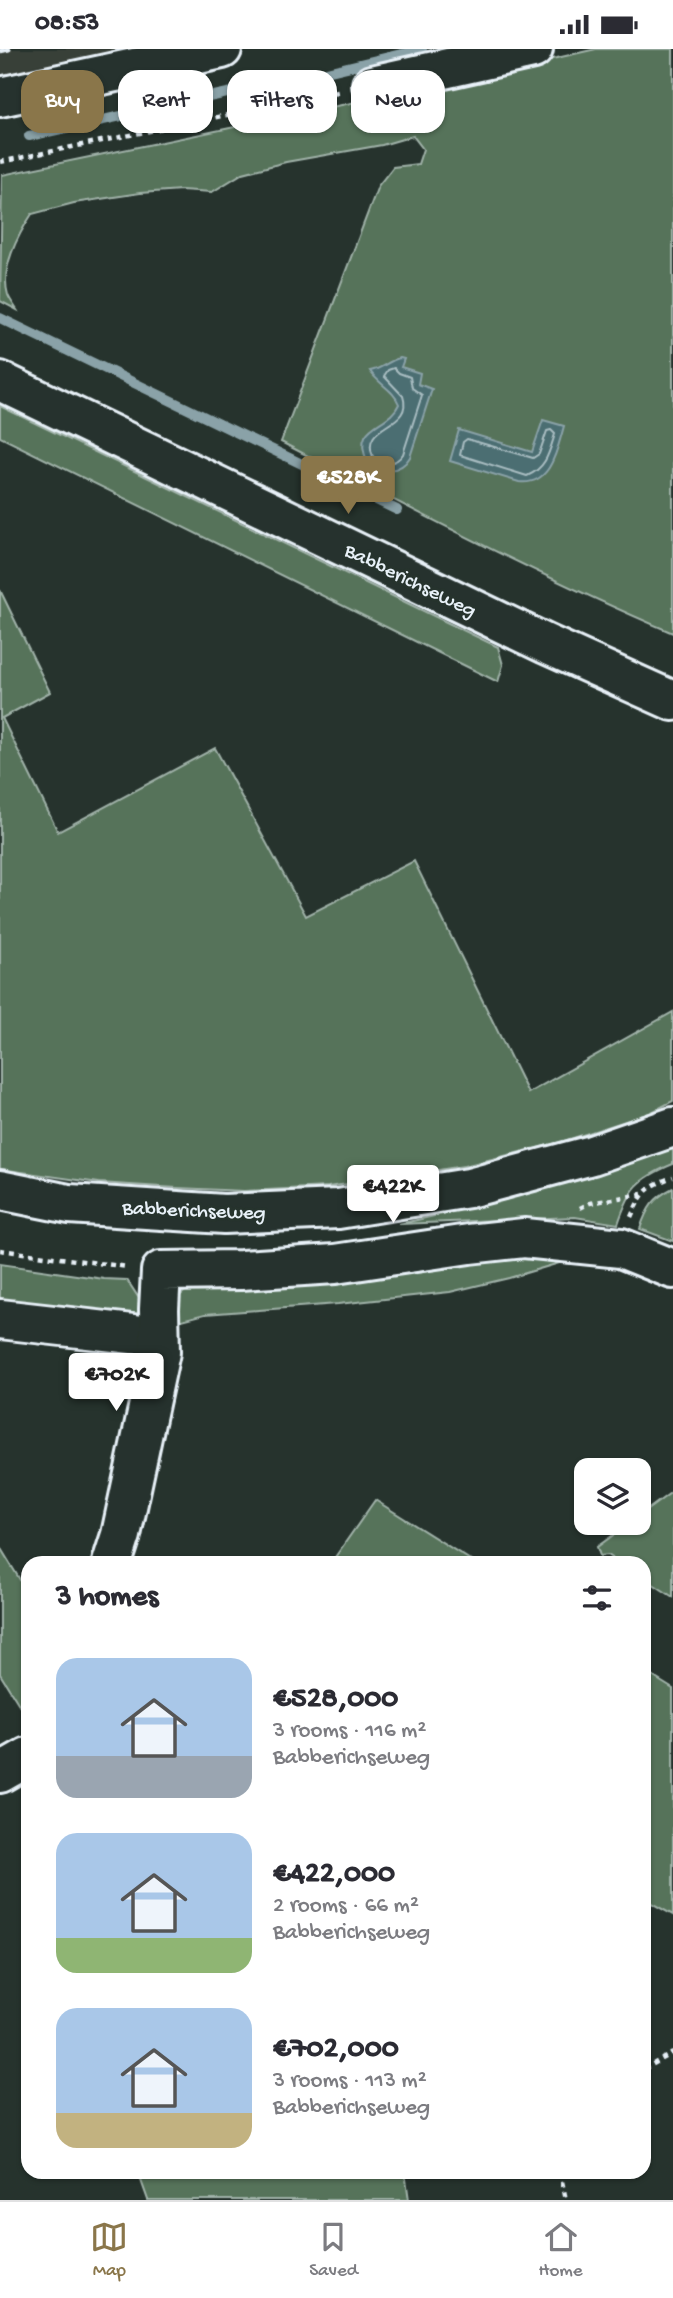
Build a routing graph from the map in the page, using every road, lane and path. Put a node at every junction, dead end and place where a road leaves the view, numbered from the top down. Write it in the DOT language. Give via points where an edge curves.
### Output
graph roads {
  1 [pos="222,49"];
  2 [pos="533,49"];
  3 [pos="439,70"];
  4 [pos="351,89"];
  5 [pos="0,97"];
  6 [pos="0,162"];
  7 [pos="0,381"];
  8 [pos="673,701"];
  9 [pos="673,1127"];
  10 [pos="673,1177"];
  11 [pos="0,1190"];
  12 [pos="621,1248"];
  13 [pos="0,1250"];
  14 [pos="673,1269"];
  15 [pos="161,1271"];
  16 [pos="0,1319"];
  17 [pos="159,1337"];
  18 [pos="114,1556"];
  19 [pos="21,1761"];
  20 [pos="0,1773"];
  21 [pos="673,2053"];
  22 [pos="651,2065"];
  23 [pos="562,2179"];
  24 [pos="566,2200"];
  1 -- 5 [label="street"];
  2 -- 3 [label="street"];
  4 -- 6 [label="path"];
  7 -- 8 [label="street, Babberichseweg"];
  9 -- 11 [label="street, Babberichseweg" via="593,1155 469,1188 338,1209 224,1214 69,1204"];
  10 -- 12 [label="path" via="642,1194"];
  12 -- 14 [label="street"];
  12 -- 15 [label="street" via="524,1238 335,1264"];
  13 -- 15 [label="path"];
  15 -- 17 [label="street"];
  16 -- 17 [label="street"];
  17 -- 18 [label="street" via="160,1352"];
  19 -- 20 [label="street"];
  21 -- 22 [label="path"];
  23 -- 24 [label="path"];
}
